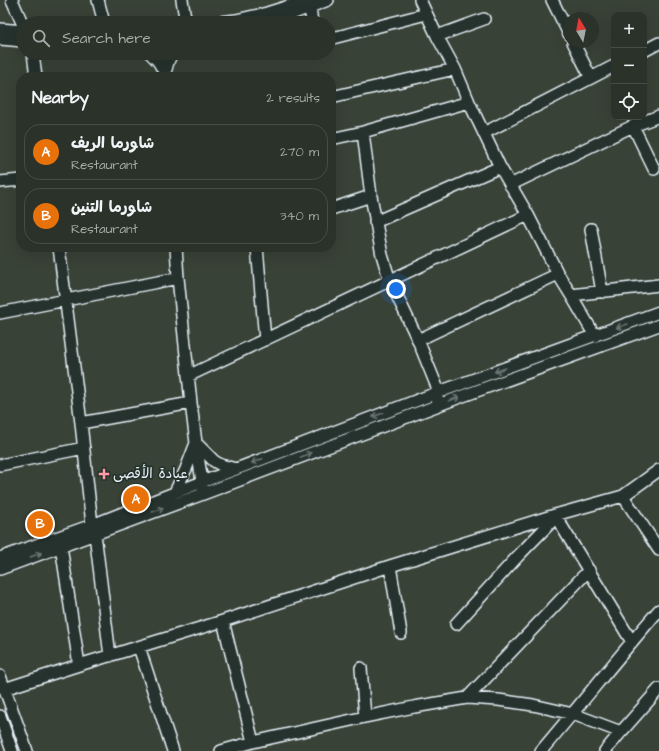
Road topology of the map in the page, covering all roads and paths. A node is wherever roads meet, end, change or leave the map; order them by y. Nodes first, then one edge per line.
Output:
1 (12, 0) edge
2 (98, 0) edge
3 (182, 0) edge
4 (328, 0) edge
5 (420, 0) edge
6 (552, 0) edge
7 (309, 3) edge
8 (426, 14) junction
9 (19, 16) edge
10 (102, 16) edge
11 (185, 16) edge
12 (253, 16) edge
13 (286, 16) edge
14 (311, 16) edge
15 (484, 19) dead end
16 (563, 22) edge
17 (0, 29) edge
18 (16, 30) edge
19 (438, 36) junction
20 (336, 37) edge
21 (0, 40) edge
22 (16, 41) edge
23 (659, 43) edge
24 (576, 48) edge
25 (647, 49) edge
26 (34, 60) edge
27 (157, 60) edge
28 (162, 60) edge
29 (169, 60) edge
30 (611, 68) edge
31 (454, 69) junction
32 (35, 72) edge
33 (164, 72) edge
34 (164, 72) edge
35 (166, 72) edge
36 (591, 78) junction
37 (336, 96) edge
38 (469, 102) junction
39 (659, 116) edge
40 (633, 126) junction
41 (363, 132) junction
42 (484, 133) junction
43 (336, 138) edge
44 (500, 167) junction
45 (654, 169) dead end
46 (16, 180) edge
47 (0, 182) edge
48 (510, 185) junction
49 (371, 196) junction
50 (336, 207) edge
51 (528, 216) junction
52 (375, 222) junction
53 (591, 229) dead end
54 (60, 252) edge
55 (176, 252) edge
56 (257, 252) edge
57 (558, 274) junction
58 (178, 278) junction
59 (390, 282) junction
60 (659, 285) edge
61 (602, 292) junction
62 (571, 295) junction
63 (66, 300) junction
64 (659, 312) edge
65 (0, 313) edge
66 (659, 325) edge
67 (595, 336) junction
68 (265, 340) junction
69 (418, 340) junction
70 (188, 376) junction
71 (439, 392) junction
72 (191, 403) junction
73 (434, 407) junction
74 (82, 423) junction
75 (196, 443) junction
76 (84, 448) junction
77 (0, 465) edge
78 (236, 469) junction
79 (659, 470) edge
80 (202, 482) junction
81 (175, 492) junction
82 (203, 494) junction
83 (623, 496) junction
84 (556, 516) junction
85 (94, 530) junction
86 (61, 546) junction
87 (659, 550) edge
88 (0, 558) edge
89 (390, 566) junction
90 (0, 569) edge
91 (588, 570) junction
92 (659, 610) edge
93 (223, 621) junction
94 (456, 624) dead end
95 (401, 633) dead end
96 (632, 642) junction
97 (140, 647) junction
98 (110, 656) junction
99 (79, 665) junction
100 (361, 668) dead end
101 (0, 676) edge
102 (4, 689) junction
103 (659, 689) edge
104 (467, 698) junction
105 (573, 714) junction
106 (0, 716) edge
107 (365, 717) junction
108 (621, 732) junction
109 (253, 742) junction
110 (7, 745) edge
111 (27, 751) edge
112 (173, 751) edge
113 (221, 751) edge
114 (541, 751) edge
115 (605, 751) edge

1 - 9 street
2 - 10 street
3 - 11 street
4 - 7 street
5 - 8 street
6 - 16 street
7 - 12 street
7 - 13 street
7 - 14 street
8 - 19 street
8 - 20 street
15 - 19 street
17 - 18 street
19 - 31 street
21 - 22 street
23 - 25 street
24 - 36 street
26 - 32 street
27 - 33 street
28 - 34 street
29 - 35 street
30 - 36 street
31 - 37 street
31 - 38 street
36 - 42 street
38 - 41 street
38 - 42 street
39 - 40 street
40 - 45 street
40 - 48 street
41 - 43 street
41 - 49 street
42 - 44 street
44 - 48 street
44 - 52 street
46 - 47 street
48 - 51 street
49 - 50 street
49 - 52 street
51 - 57 street
51 - 59 street
52 - 59 street
53 - 61 street
54 - 63 street
55 - 58 street
56 - 68 street
57 - 62 street
57 - 69 street
58 - 63 street
58 - 70 street
59 - 68 street
59 - 69 street
60 - 61 street
61 - 62 street
62 - 67 street
63 - 65 street
63 - 74 street
64 -> 67 street
73 -> 66 street
67 -> 71 street
68 - 70 street
69 - 71 street
70 - 72 street
71 - 73 street
71 -> 78 street
72 - 74 street
72 - 75 street
82 -> 73 street
74 - 76 street
75 - 78 street
75 - 80 street
75 - 81 street
76 - 77 street
76 - 85 street
78 - 80 street
79 - 83 street
80 - 81 street
80 - 82 street
81 - 85 street
85 -> 82 street
83 - 84 street
83 - 87 street
84 - 89 street
84 - 91 street
84 - 94 street
85 - 86 street
85 - 88 street
85 - 98 street
90 -> 86 street
86 - 99 street
89 - 93 street
89 - 95 street
91 - 96 street
91 - 104 street
92 - 96 street
93 - 97 street
93 - 109 street
96 - 105 street
97 - 98 street
97 - 112 street
98 - 99 street
99 - 102 street
100 - 107 street
101 - 102 street
102 - 111 street
103 - 108 street
104 - 105 street
104 - 107 street
105 - 108 street
105 - 114 street
106 - 110 street
107 - 109 street
108 - 115 street
109 - 113 street

